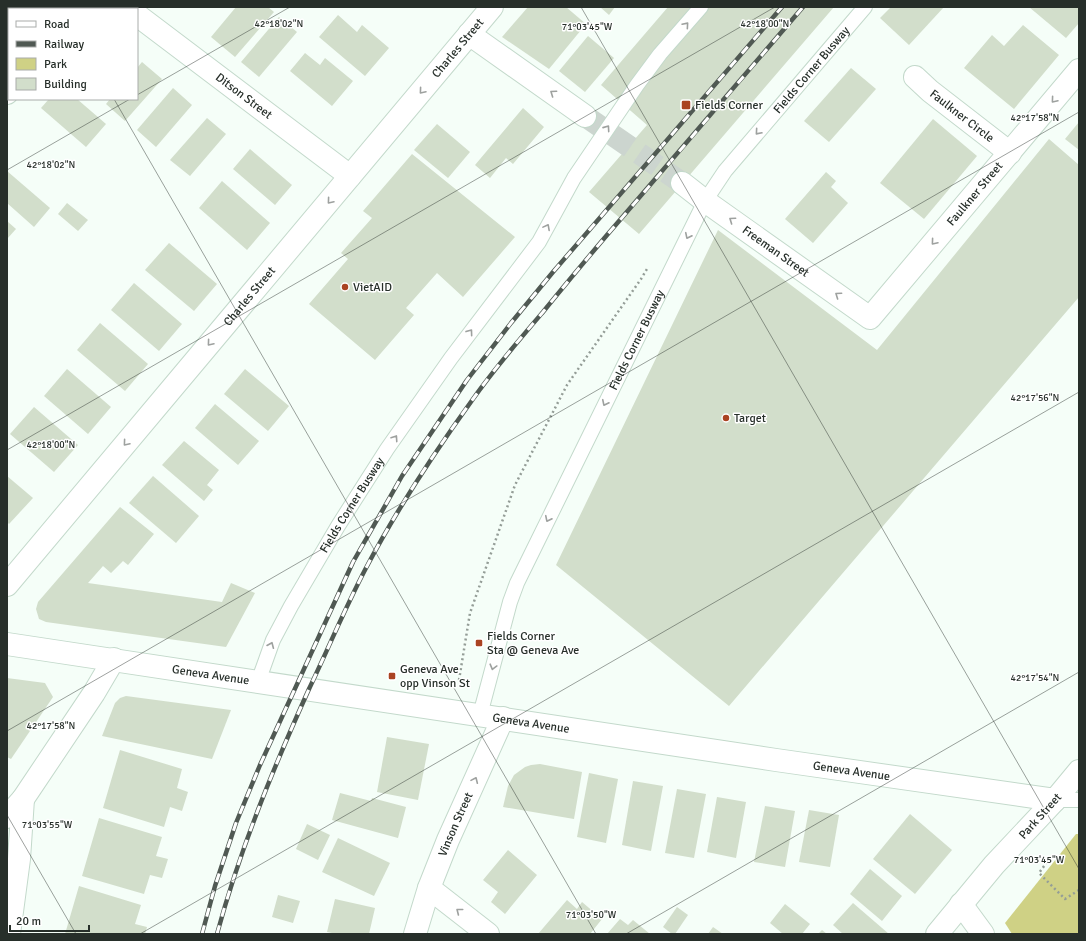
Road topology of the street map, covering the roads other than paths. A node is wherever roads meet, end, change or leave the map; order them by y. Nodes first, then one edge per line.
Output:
1 (492, 7) edge
2 (701, 7) edge
3 (865, 7) edge
4 (138, 16) edge
5 (469, 34) junction
6 (1079, 70) edge
7 (915, 77) dead end
8 (585, 116) tunnel mouth
9 (1010, 153) junction
10 (350, 176) junction
11 (682, 183) tunnel mouth
12 (705, 201) junction
13 (870, 318) joint
14 (7, 585) edge
15 (7, 644) edge
16 (114, 659) junction
17 (258, 682) junction
18 (480, 714) junction
19 (503, 718) junction
20 (1079, 771) edge
21 (23, 800) junction
22 (1055, 800) junction
23 (1079, 800) edge
24 (7, 817) edge
25 (429, 888) junction
26 (961, 904) junction
27 (9, 934) edge
28 (415, 934) edge
29 (488, 934) edge
30 (937, 934) edge
31 (983, 934) edge

1 - 5 street, Charles Street
17 -> 2 lane, Fields Corner Busway
3 -> 12 lane, Fields Corner Busway
4 - 10 street, Ditson Street
8 -> 5 street
5 -> 10 street, Charles Street
6 -> 9 street, Faulkner Street
7 - 9 street, Faulkner Circle
9 -> 13 street, Faulkner Street
10 -> 14 street, Charles Street
11 - 12 street, Freeman Street
13 -> 12 street, Freeman Street
12 -> 18 lane, Fields Corner Busway
15 - 16 street, Geneva Avenue
16 - 17 street, Geneva Avenue
16 - 21 street
17 - 18 street, Geneva Avenue
18 - 19 street, Geneva Avenue
19 - 22 street, Geneva Avenue
25 -> 19 street, Vinson Street
20 - 22 street, Park Street
21 - 24 street
21 - 27 street
22 - 23 lane
22 - 26 street, Park Street
25 - 28 street, Vinson Street
29 -> 25 street
26 - 30 street, Park Street
26 - 31 street

